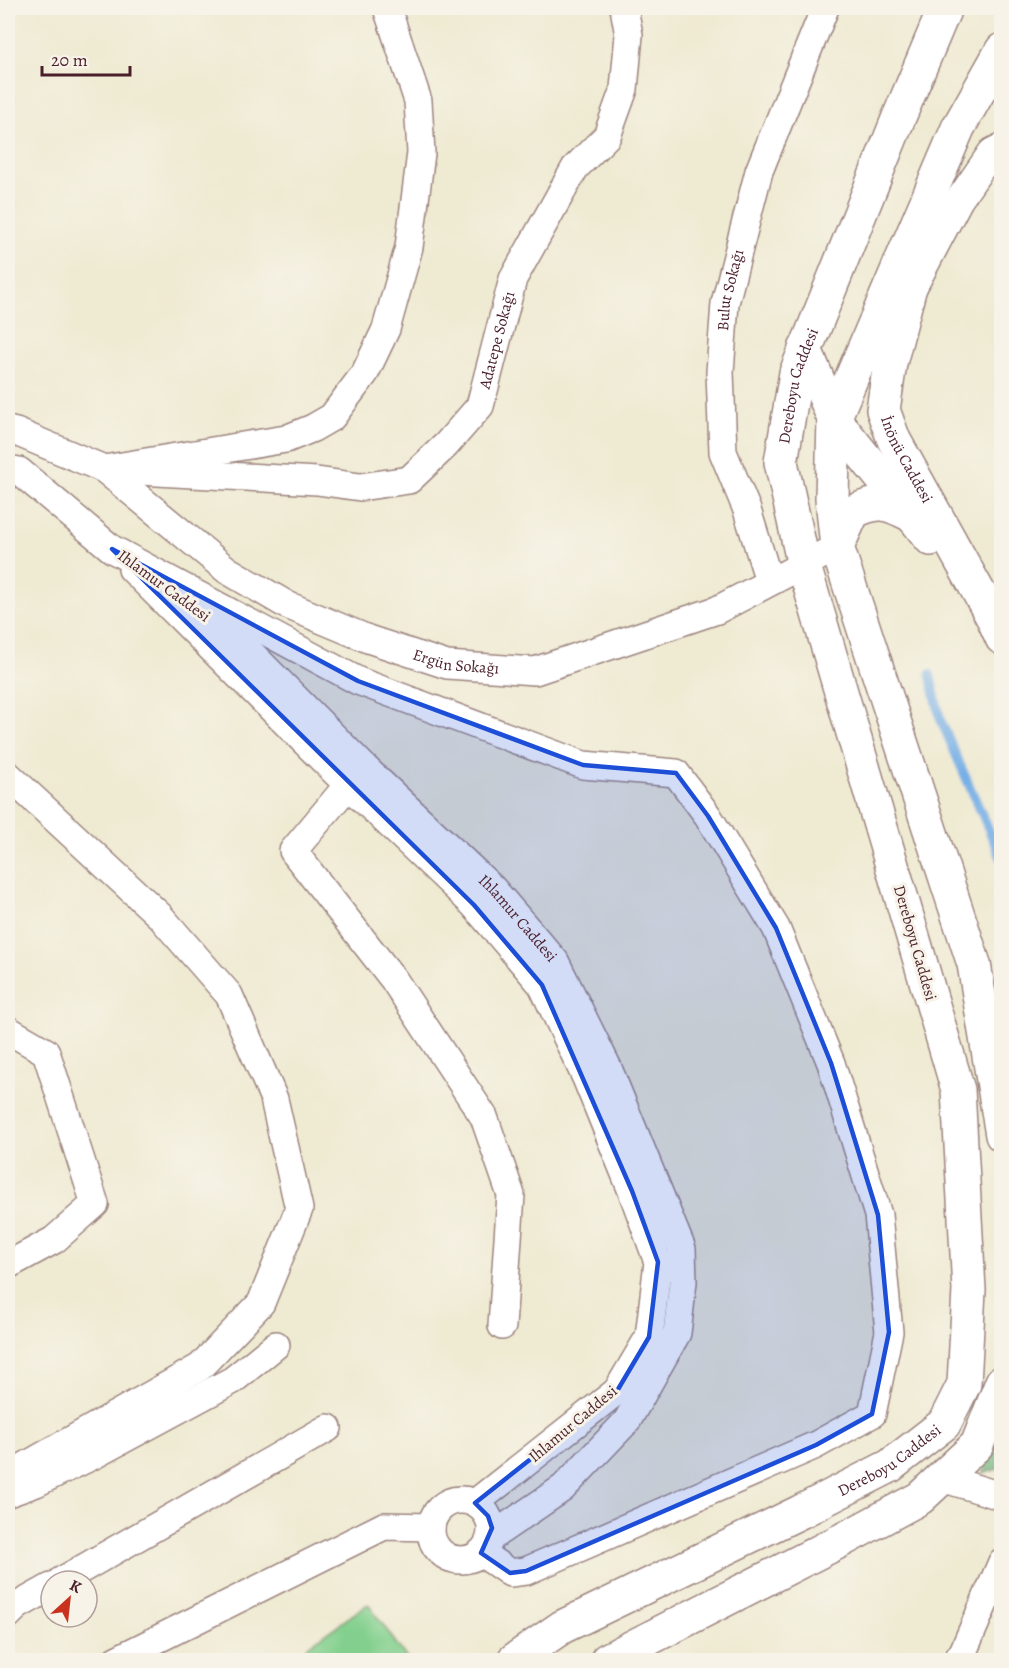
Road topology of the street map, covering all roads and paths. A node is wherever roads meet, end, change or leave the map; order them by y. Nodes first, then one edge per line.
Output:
1 (387, 8) edge
2 (624, 8) edge
3 (825, 8) edge
4 (945, 8) edge
5 (1002, 50) edge
6 (1002, 147) edge
7 (944, 161) junction
8 (907, 299) junction
9 (805, 349) junction
10 (834, 419) junction
11 (8, 430) edge
12 (104, 469) junction
13 (8, 470) edge
14 (913, 516) junction
15 (837, 547) junction
16 (112, 549) junction
17 (804, 566) junction
18 (769, 581) junction
19 (997, 628) edge
20 (8, 777) edge
21 (348, 785) junction
22 (8, 1030) edge
23 (1002, 1135) edge
24 (8, 1265) edge
25 (502, 1326) dead end
26 (276, 1344) dead end
27 (1002, 1382) edge
28 (328, 1428) dead end
29 (8, 1473) edge
30 (942, 1478) junction
31 (1002, 1491) edge
32 (8, 1493) edge
33 (475, 1503) junction
34 (431, 1527) junction
35 (486, 1545) junction
36 (1002, 1562) edge
37 (82, 1569) edge
38 (39, 1594) edge
39 (8, 1616) edge
40 (116, 1660) edge
41 (514, 1660) edge
42 (607, 1660) edge
43 (957, 1660) edge

1 - 12 street
2 - 12 street, Adatepe Sokağı
3 - 18 street, Bulut Sokağı
4 - 9 main road, Dereboyu Caddesi
5 - 7 main road
6 - 8 street
7 - 8 main road, İnönü Caddesi
7 - 10 main road
8 - 19 main road, İnönü Caddesi
9 - 10 main road
9 - 17 main road, Dereboyu Caddesi
10 - 14 main road
10 - 15 main road
11 - 12 street
12 - 18 street, Ergün Sokağı
13 - 16 street
14 - 15 main road
14 - 19 main road
15 - 17 street, Ergün Sokağı
15 - 23 main road
16 - 21 street, Ihlamur Caddesi
16 - 35 street, Ihlamur Caddesi
16 - 35 street
17 - 18 street, Ergün Sokağı
17 - 41 main road, Dereboyu Caddesi
20 - 29 street
21 - 25 street
21 - 33 street, Ihlamur Caddesi
22 - 24 street
26 - 32 street
27 - 30 main road
28 - 37 street
30 - 31 street
30 - 42 main road
33 - 34 street
33 - 35 street
34 - 35 street
34 - 40 street
36 - 43 street
38 - 39 street

